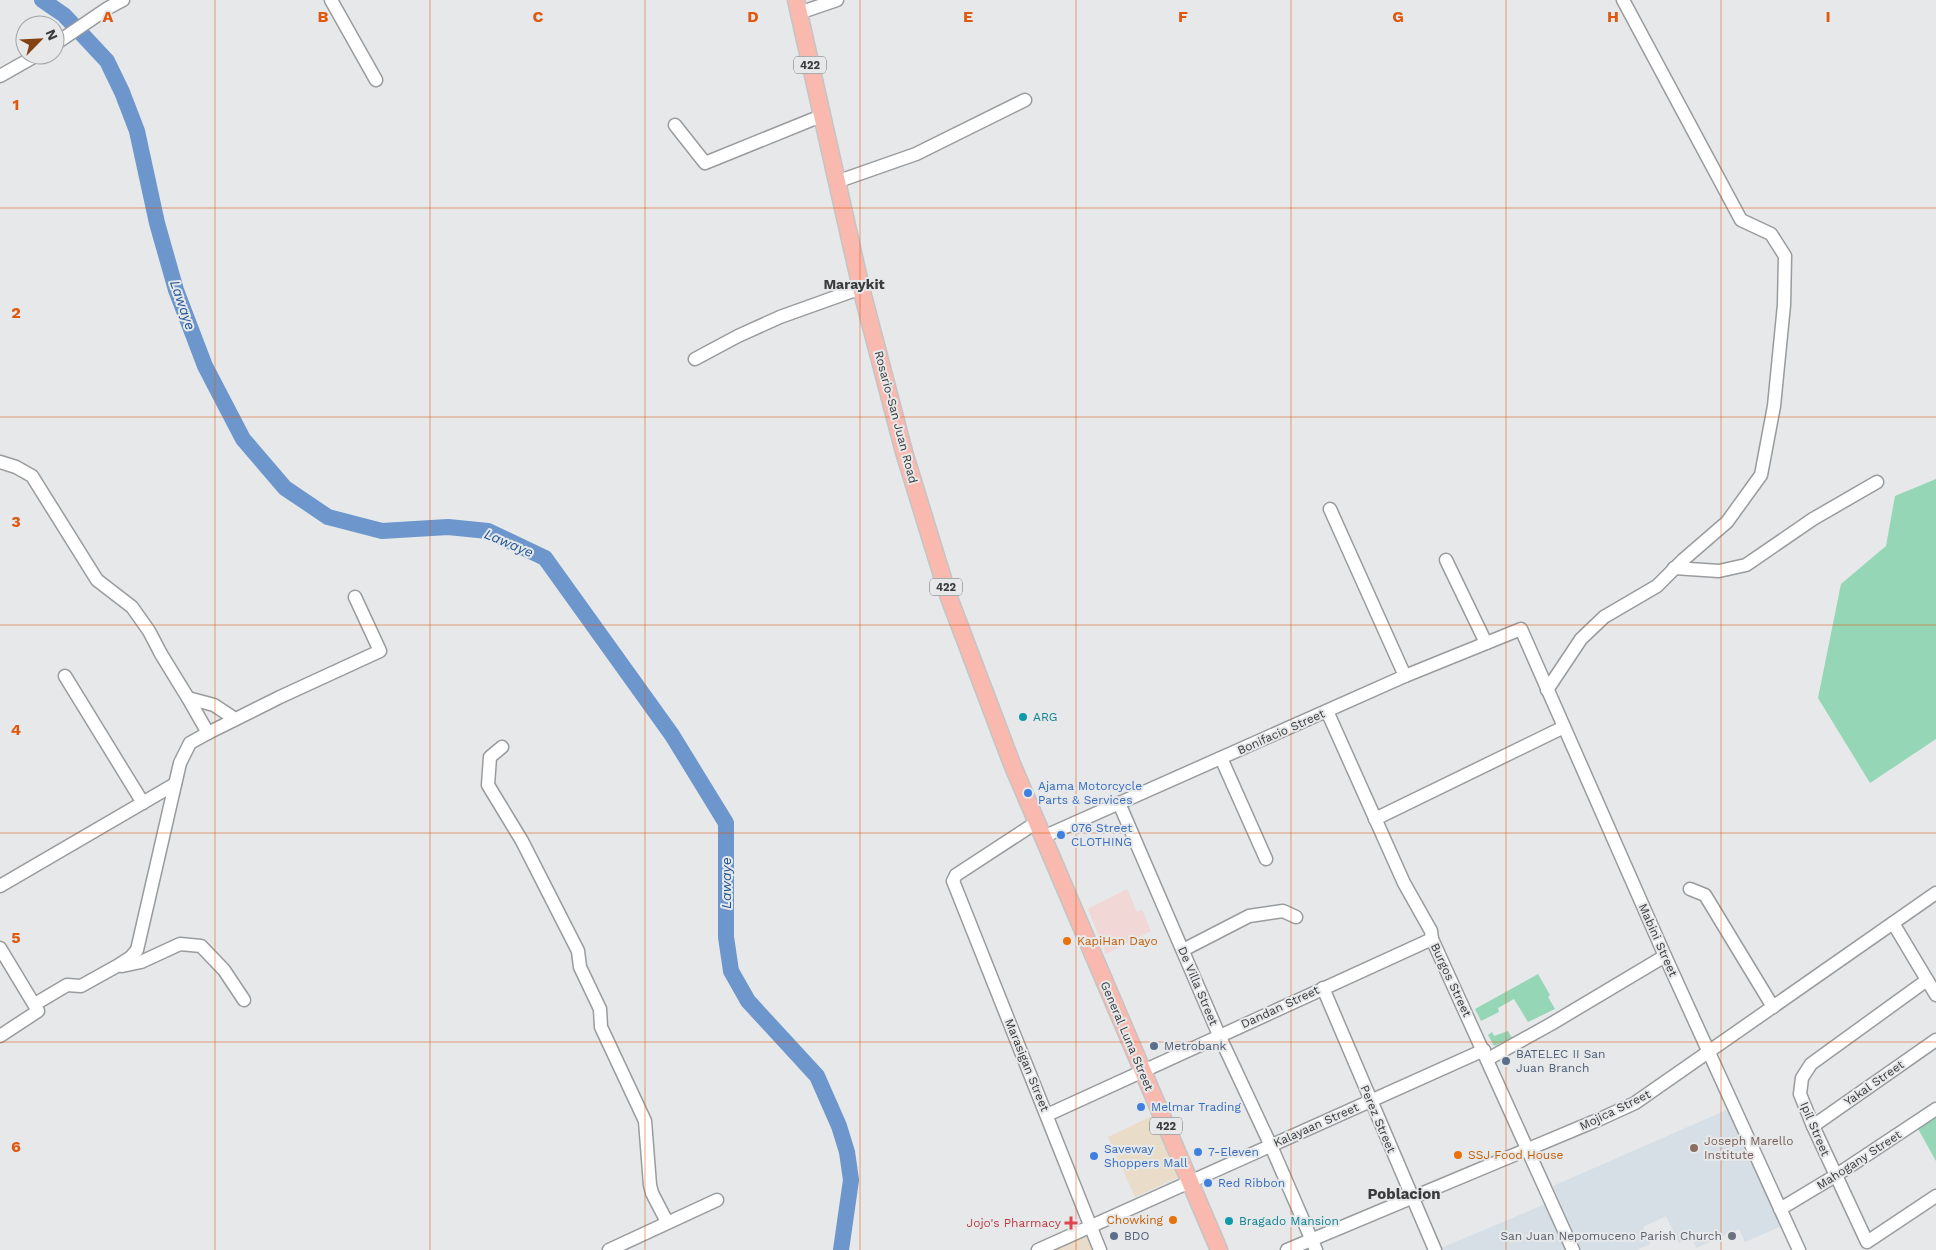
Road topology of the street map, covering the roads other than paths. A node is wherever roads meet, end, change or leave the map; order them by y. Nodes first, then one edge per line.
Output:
1 (123, 0) edge
2 (331, 0) edge
3 (837, 0) edge
4 (1622, 0) edge
5 (797, 7) edge
6 (65, 37) edge
7 (19, 65) edge
8 (0, 76) edge
9 (376, 80) dead end
10 (1025, 100) dead end
11 (821, 116) junction
12 (675, 125) dead end
13 (836, 182) junction
14 (860, 288) junction
15 (695, 359) dead end
16 (0, 462) edge
17 (1877, 482) dead end
18 (1330, 509) dead end
19 (1446, 560) dead end
20 (1674, 568) junction
21 (355, 596) dead end
22 (1521, 629) joint
23 (1486, 643) junction
24 (65, 676) dead end
25 (1405, 676) junction
26 (1547, 690) junction
27 (188, 698) junction
28 (1327, 711) junction
29 (235, 719) junction
30 (1564, 727) junction
31 (208, 733) junction
32 (502, 747) dead end
33 (1222, 758) junction
34 (176, 784) junction
35 (143, 803) junction
36 (1118, 803) junction
37 (1375, 819) junction
38 (1040, 829) junction
39 (1266, 859) dead end
40 (952, 880) joint
41 (0, 886) edge
42 (1690, 889) dead end
43 (1936, 894) edge
44 (1296, 917) dead end
45 (1893, 923) junction
46 (1432, 938) junction
47 (0, 948) edge
48 (1183, 950) junction
49 (1665, 956) junction
50 (117, 966) junction
51 (1927, 980) junction
52 (1323, 988) junction
53 (1936, 995) edge
54 (244, 1000) dead end
55 (35, 1004) junction
56 (1773, 1007) junction
57 (1220, 1035) junction
58 (0, 1036) edge
59 (1936, 1040) edge
60 (1709, 1052) junction
61 (1486, 1055) junction
62 (1142, 1072) junction
63 (1370, 1101) junction
64 (1936, 1109) edge
65 (1047, 1115) junction
66 (1813, 1126) junction
67 (1271, 1146) junction
68 (1529, 1149) junction
69 (1836, 1176) junction
70 (1190, 1181) junction
71 (1936, 1196) edge
72 (1412, 1198) junction
73 (717, 1200) dead end
74 (1780, 1209) junction
75 (667, 1222) junction
76 (1091, 1227) junction
77 (1314, 1245) edge
78 (609, 1250) edge
79 (1038, 1250) edge
80 (1100, 1250) edge
81 (1219, 1250) edge
82 (1287, 1250) edge
83 (1435, 1250) edge
84 (1573, 1250) edge
85 (1798, 1250) edge

1 - 6 street
2 - 9 street
3 - 5 street
4 - 20 street
5 - 11 main road, Rosario-San Juan Road / 422
7 - 8 street
10 - 13 street
11 - 12 street
11 - 13 main road, Rosario-San Juan Road / 422
13 - 14 main road, Rosario-San Juan Road / 422
14 - 15 street
14 - 38 main road, Rosario-San Juan Road / 422
16 - 27 street
17 - 20 street
18 - 25 street
19 - 23 street
20 - 26 street
21 - 29 street
22 - 23 street, Bonifacio Street
22 - 26 street, Mabini Street
23 - 25 street, Bonifacio Street
24 - 35 street
25 - 28 street, Bonifacio Street
26 - 30 street, Mabini Street
27 - 29 street
27 - 31 street
28 - 33 street, Bonifacio Street
28 - 37 street, Burgos Street
29 - 31 street
30 - 37 street
30 - 49 street, Mabini Street
31 - 34 street
32 - 75 street
33 - 36 street, Bonifacio Street
33 - 39 street
34 - 35 street
34 - 50 street
35 - 41 street
36 - 38 street, Bonifacio Street
36 - 48 street, De Villa Street
37 - 46 street, Burgos Street
38 - 40 street, Bonifacio Street
38 - 62 main road, General Luna Street / 422
40 - 65 street, Marasigan Street
42 - 56 street
43 - 45 street, Mojica Street
44 - 48 street
45 - 51 street
45 - 56 street, Mojica Street
46 - 52 street, Dandan Street
46 - 61 street, Burgos Street
47 - 55 street
48 - 57 street, De Villa Street
49 - 60 street, Mabini Street
49 - 61 street, Kalayaan Street
50 - 54 street
50 - 55 street
51 - 53 street
51 - 66 street, Ipil Street
52 - 57 street, Dandan Street
52 - 63 street, Perez Street
55 - 58 street
56 - 60 street, Mojica Street
57 - 62 street, Dandan Street
57 - 67 street, De Villa Street
59 - 66 street, Yakal Street
60 - 68 street, Mojica Street
60 - 74 street, Mabini Street
61 - 63 street, Kalayaan Street
61 - 68 street, Burgos Street
62 - 65 street, Dandan Street
62 - 70 main road, General Luna Street / 422
63 - 67 street, Kalayaan Street
63 - 72 street, Perez Street
64 - 69 street, Mahogany Street
65 - 76 street, Marasigan Street
66 - 69 street, Ipil Street
67 - 70 street, Kalayaan Street
67 - 77 street, De Villa Street
68 - 72 street, Mojica Street
68 - 84 street, Burgos Street
69 - 71 street, Ipil Street
69 - 74 street, Mahogany Street
70 - 76 street, Kalayaan Street
70 - 81 main road, General Luna Street / 422
72 - 77 street, Mojica Street
72 - 83 street, Perez Street
73 - 75 street
74 - 85 street, Mabini Street
75 - 78 street
76 - 79 street, Kalayaan Street
76 - 80 street, Marasigan Street
77 - 82 street, Mojica Street

